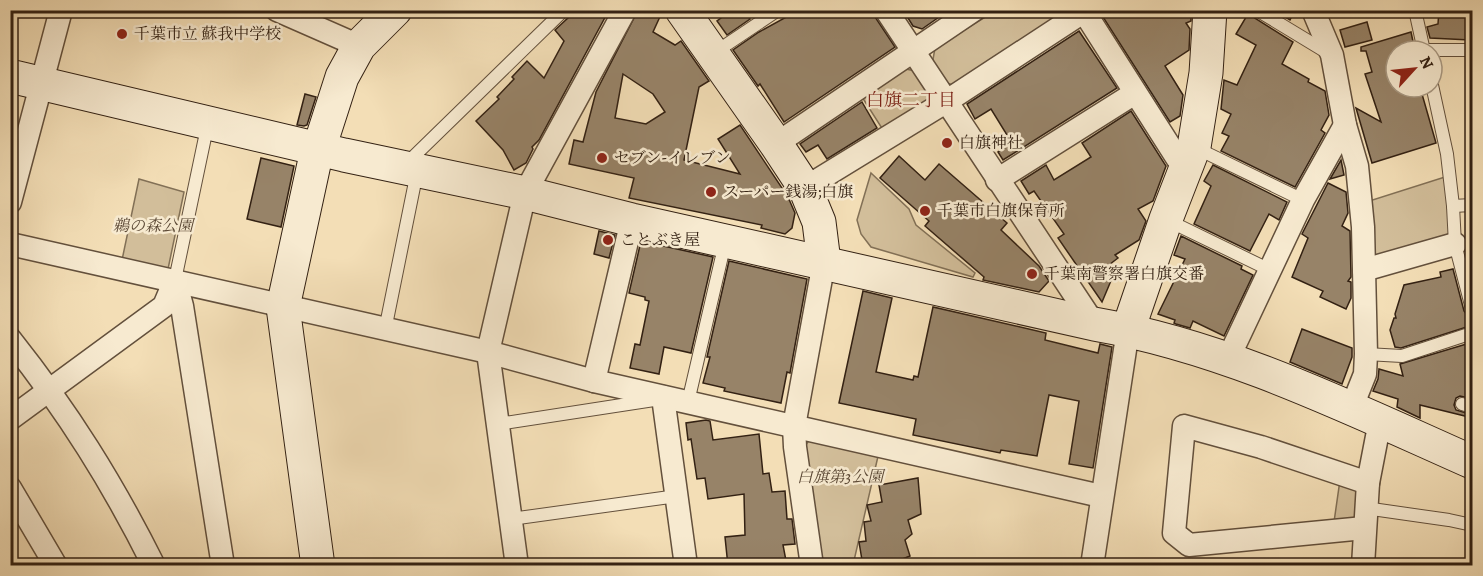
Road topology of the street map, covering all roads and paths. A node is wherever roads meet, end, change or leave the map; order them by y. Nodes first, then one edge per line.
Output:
1 (61, 10) edge
2 (277, 10) edge
3 (395, 10) edge
4 (564, 10) edge
5 (625, 10) edge
6 (682, 10) edge
7 (778, 10) edge
8 (886, 10) edge
9 (974, 10) edge
10 (1210, 10) edge
11 (1257, 10) edge
12 (1313, 10) edge
13 (1415, 10) edge
14 (1084, 11) edge
15 (1422, 39) edge
16 (359, 46) junction
17 (914, 50) junction
18 (1444, 50) edge
19 (1473, 50) edge
20 (713, 53) junction
21 (1332, 55) junction
22 (10, 76) edge
23 (42, 82) junction
24 (1135, 93) junction
25 (1435, 99) edge
26 (947, 101) junction
27 (208, 122) junction
28 (1345, 125) junction
29 (776, 144) junction
30 (319, 149) junction
31 (1190, 160) junction
32 (410, 169) junction
33 (997, 180) junction
34 (805, 188) junction
35 (525, 193) junction
36 (1304, 200) junction
37 (10, 202) edge
38 (1473, 205) edge
39 (1454, 206) junction
40 (1166, 219) junction
41 (632, 220) junction
42 (725, 241) junction
43 (10, 244) edge
44 (1455, 244) junction
45 (824, 262) junction
46 (1270, 270) junction
47 (1364, 270) junction
48 (175, 280) junction
49 (283, 307) junction
50 (1473, 309) edge
51 (1094, 324) junction
52 (385, 330) junction
53 (1128, 330) junction
54 (1473, 333) edge
55 (10, 339) edge
56 (488, 352) junction
57 (1366, 354) junction
58 (1228, 359) junction
59 (594, 381) junction
60 (50, 389) junction
61 (663, 397) junction
62 (688, 402) junction
63 (1366, 415) junction
64 (10, 419) edge
65 (498, 424) junction
66 (794, 426) junction
67 (1473, 462) edge
68 (1368, 483) junction
69 (10, 488) edge
70 (677, 496) junction
71 (1101, 496) junction
72 (1364, 518) junction
73 (511, 519) junction
74 (1473, 525) edge
75 (56, 566) edge
76 (154, 566) edge
77 (223, 566) edge
78 (318, 566) edge
79 (517, 566) edge
80 (686, 566) edge
81 (812, 566) edge
82 (1092, 566) edge
83 (1363, 566) edge

1 - 23 street
2 - 16 street
3 - 16 street
4 - 32 lane
5 - 35 street
6 - 20 street
7 - 20 lane
8 - 17 street
9 - 17 street
10 - 31 street
11 - 21 lane
12 - 21 street
13 - 15 lane
14 - 24 street
14 - 26 street
16 - 30 street
17 - 26 street
17 - 29 street
18 - 19 lane
20 - 29 street
21 - 28 street
22 - 23 street
23 - 27 street
23 - 37 street
24 - 31 street
24 - 33 street
25 - 39 lane
26 - 33 street
26 - 34 street
27 - 30 street
27 - 48 lane
28 - 36 street
28 - 47 street
29 - 34 street
30 - 32 street
30 - 49 street
31 - 36 lane
31 - 40 street
32 - 35 street
32 - 52 lane
33 - 51 street
34 - 45 street
35 - 41 street
35 - 56 street
36 - 46 street
38 - 39 lane
39 - 44 lane
40 - 46 lane
40 - 53 street
41 - 42 street
41 - 59 street
42 - 45 street
42 - 62 lane
43 - 48 street
44 - 47 street
44 - 50 lane
45 - 51 street
45 - 66 street
46 - 58 street
47 - 57 street
48 - 49 street
48 - 60 street
48 - 77 street
49 - 52 street
49 - 78 street
51 - 53 street
52 - 56 street
53 - 58 street
53 - 71 street
54 - 57 lane
55 - 60 street
56 - 59 street
56 - 65 street
57 - 63 street
58 - 63 street
59 - 61 street
60 - 64 street
60 - 76 street
61 - 62 street
61 - 65 lane
61 - 70 street
62 - 66 street
63 - 67 street
63 - 68 street
65 - 73 street
66 - 71 street
66 - 81 street
68 - 72 street
68 - 72 street
69 - 75 street
70 - 73 lane
70 - 80 street
71 - 82 street
72 - 74 lane
72 - 83 street
73 - 79 street

